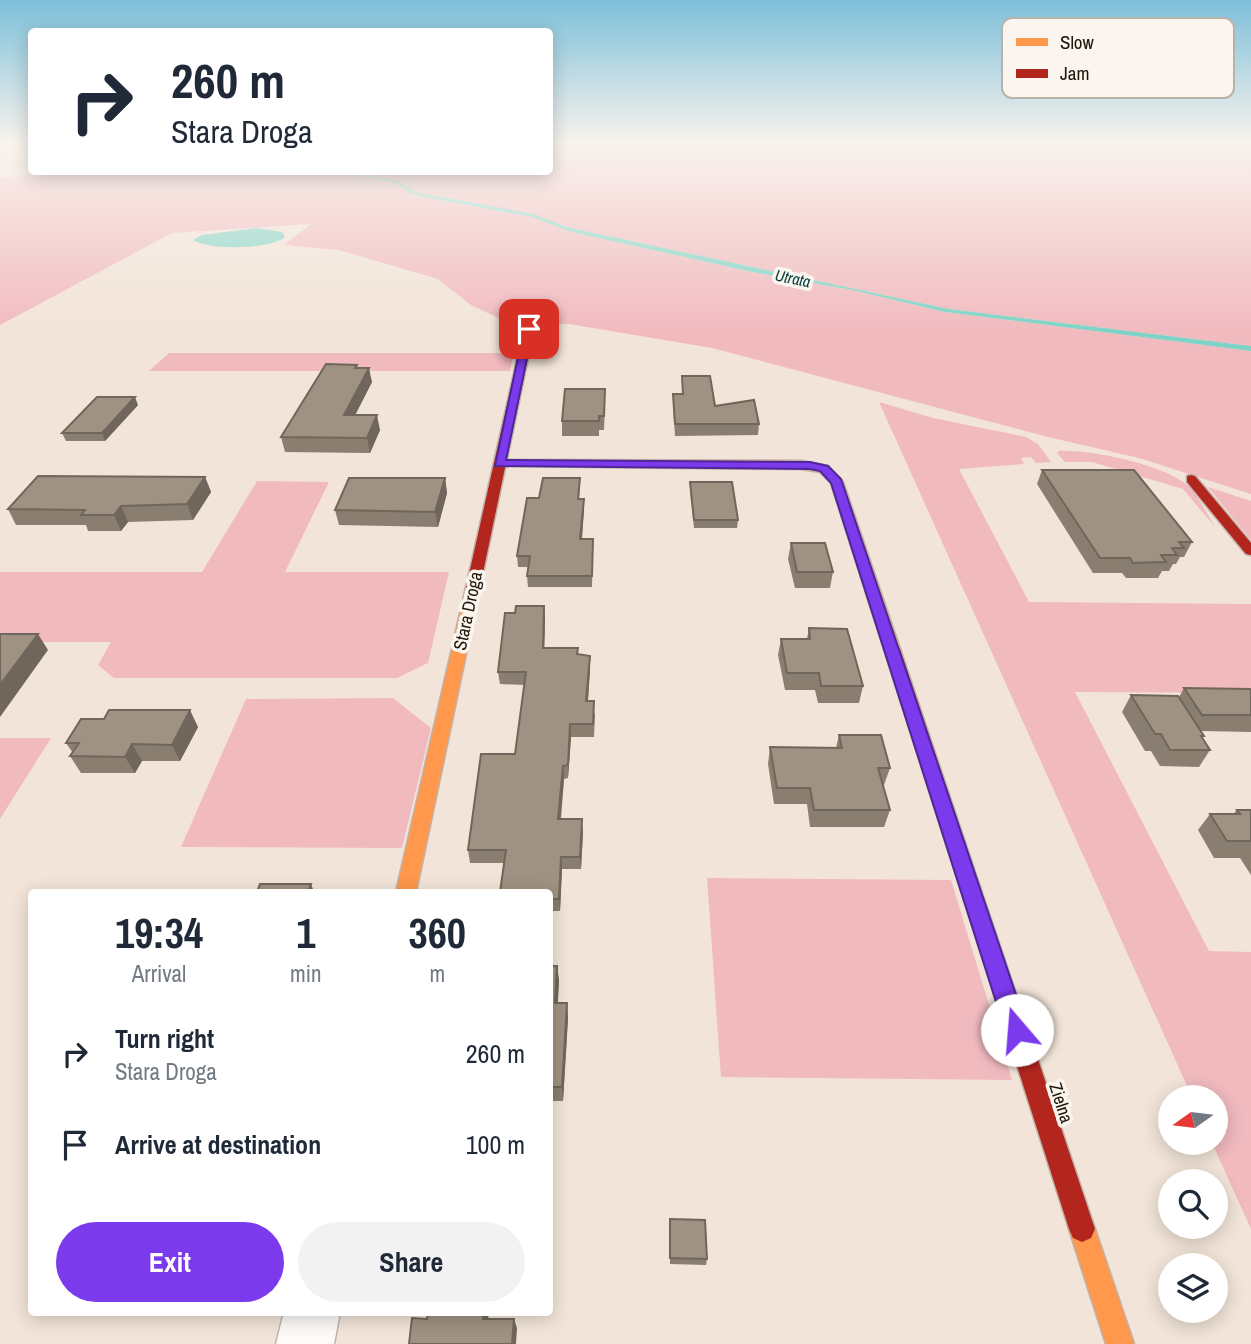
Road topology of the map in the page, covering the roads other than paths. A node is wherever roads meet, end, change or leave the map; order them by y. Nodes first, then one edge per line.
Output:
1 (529, 329) dead end
2 (499, 464) junction
3 (1191, 479) dead end
4 (1251, 551) edge
5 (407, 889) edge
6 (311, 1316) edge
7 (305, 1344) edge
8 (1120, 1344) edge

1 - 2 street, Stara Droga
2 - 5 street, Stara Droga
2 - 8 street, Zielna
3 - 4 street
6 - 7 street

